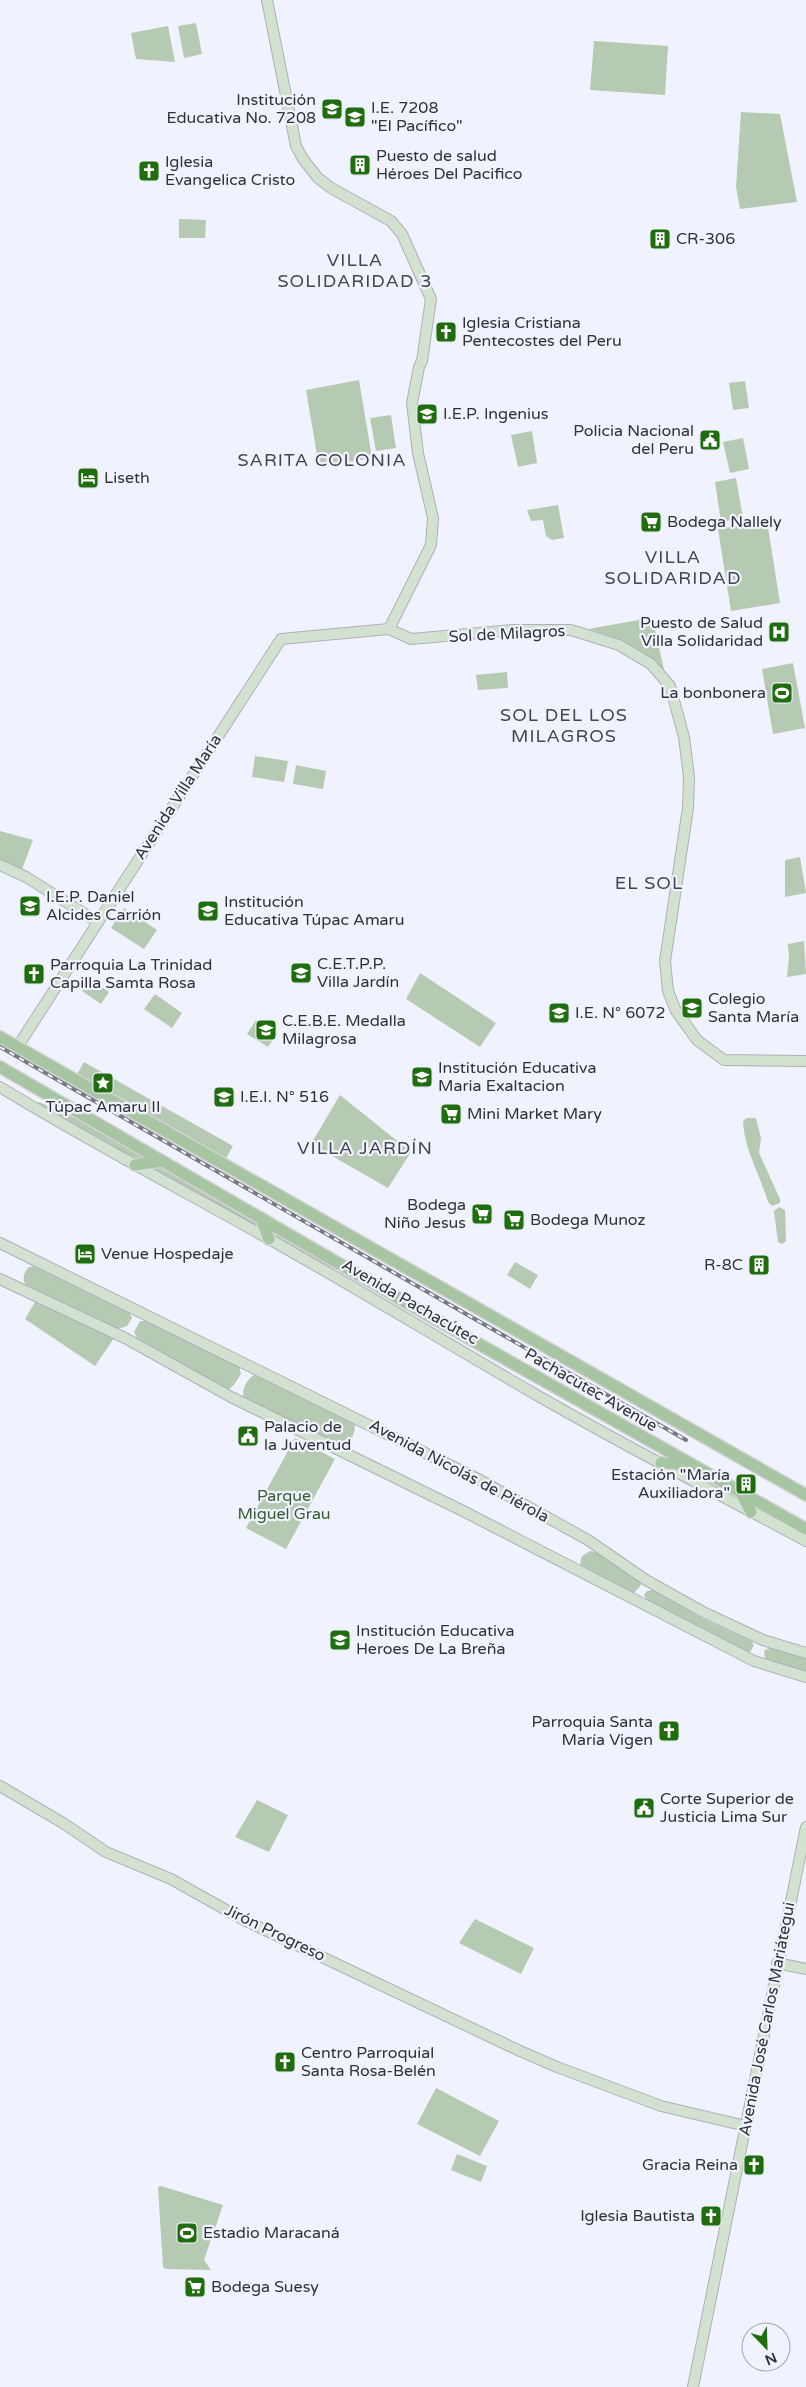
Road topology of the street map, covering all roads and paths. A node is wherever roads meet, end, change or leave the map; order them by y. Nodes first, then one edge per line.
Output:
1 (267, 0) edge
2 (389, 629) junction
3 (0, 865) edge
4 (98, 922) junction
5 (0, 1036) edge
6 (18, 1046) junction
7 (806, 1060) edge
8 (0, 1067) edge
9 (0, 1087) edge
10 (162, 1161) junction
11 (135, 1165) junction
12 (261, 1218) junction
13 (269, 1239) junction
14 (0, 1242) edge
15 (0, 1279) edge
16 (661, 1464) junction
17 (692, 1465) junction
18 (741, 1493) junction
19 (806, 1494) edge
20 (751, 1512) junction
21 (806, 1529) edge
22 (806, 1541) edge
23 (806, 1654) edge
24 (806, 1677) edge
25 (0, 1786) edge
26 (806, 1828) edge
27 (778, 1963) junction
28 (806, 1969) edge
29 (746, 2126) junction
30 (693, 2387) edge

1 - 2 street
2 - 4 street, Avenida Villa María
2 - 7 street, Sol de Milagros
3 - 4 street
4 - 6 street, Avenida Villa María
5 - 6 main road, Pachacutec Avenue
6 - 19 main road, Pachacutec Avenue
8 - 10 main road, Avenida Pachacútec
9 - 11 street, Avenida Pachacútec
10 - 11 main road
10 - 12 main road, Avenida Pachacútec
11 - 13 street, Avenida Pachacútec
12 - 13 main road
12 - 17 main road, Avenida Pachacútec
13 - 16 street, Avenida Pachacútec
14 - 23 street, Avenida Nicolás de Piérola
15 - 24 street, Avenida Nicolás de Piérola
16 - 17 main road
16 - 20 street, Avenida Pachacútec
17 - 18 main road
18 - 20 main road
18 - 21 main road
20 - 22 street, Avenida Pachacútec
25 - 29 street, Jirón Progreso
26 - 27 street, Avenida José Carlos Mariátegui
27 - 28 street
27 - 29 street, Avenida José Carlos Mariátegui
29 - 30 street, Avenida José Carlos Mariátegui

